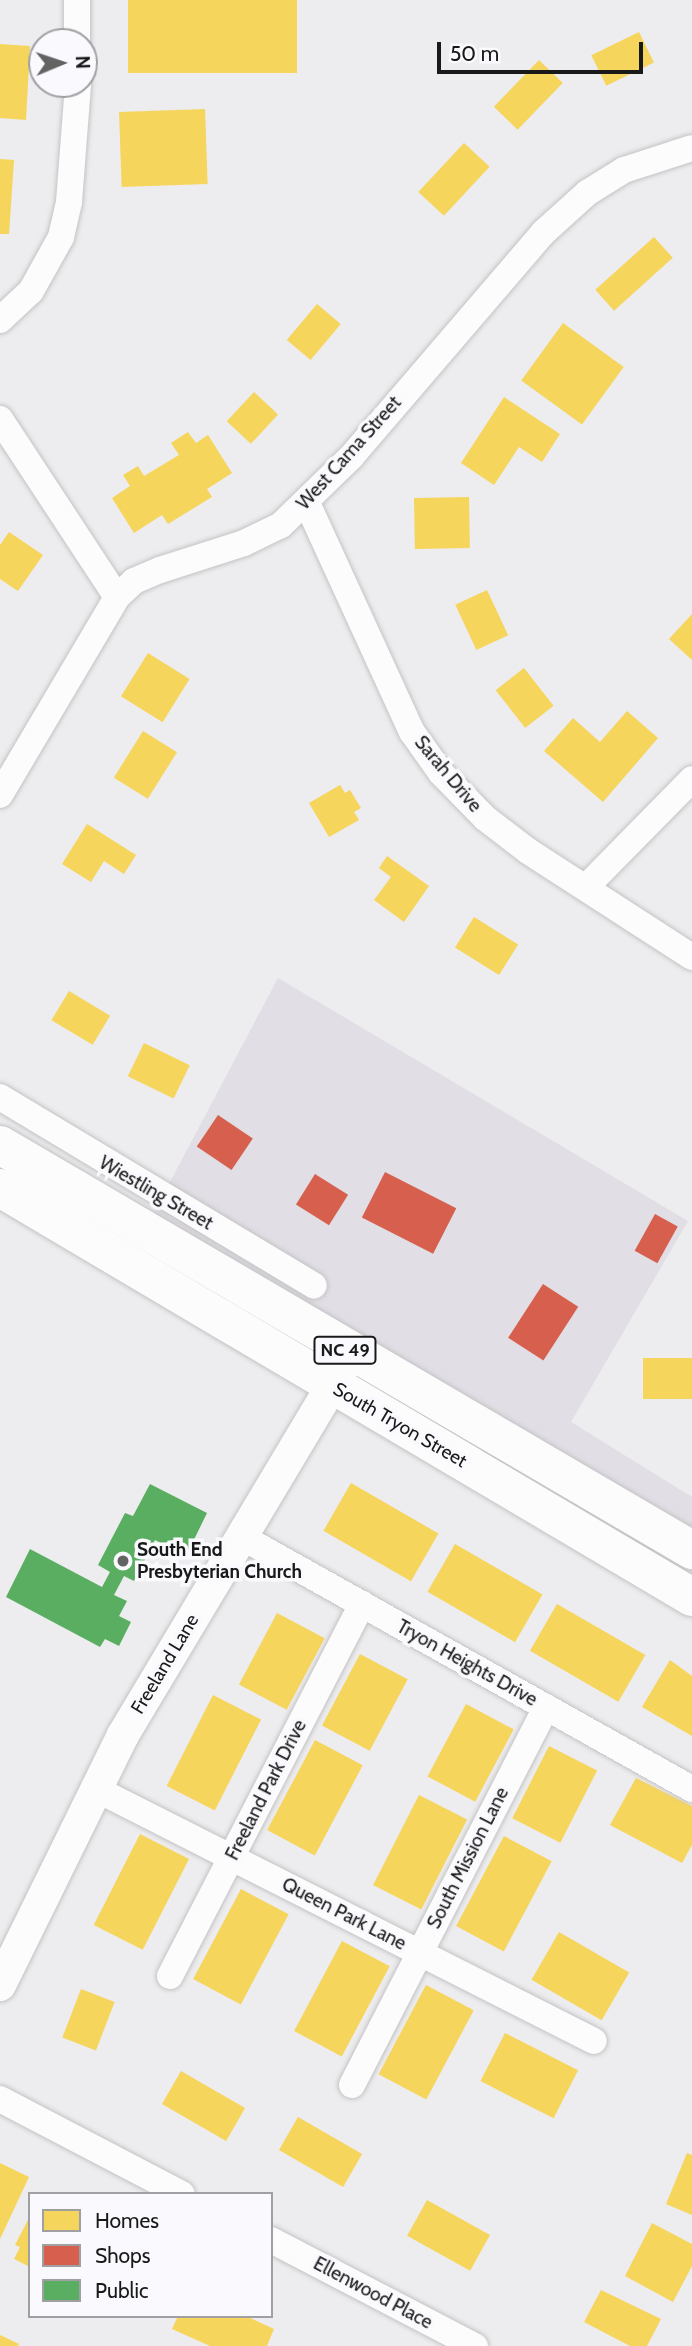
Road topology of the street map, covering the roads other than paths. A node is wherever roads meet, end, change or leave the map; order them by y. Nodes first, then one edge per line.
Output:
1 (77, 0) edge
2 (77, 28) edge
3 (77, 98) edge
4 (692, 148) edge
5 (0, 320) edge
6 (0, 419) edge
7 (307, 503) junction
8 (117, 597) junction
9 (692, 779) edge
10 (0, 795) edge
11 (586, 887) junction
12 (692, 957) edge
13 (0, 1097) edge
14 (0, 1144) edge
15 (0, 1188) edge
16 (313, 1286) dead end
17 (342, 1370) junction
18 (242, 1537) junction
19 (691, 1547) edge
20 (679, 1589) edge
21 (362, 1604) junction
22 (546, 1707) junction
23 (94, 1788) junction
24 (692, 1788) edge
25 (231, 1857) junction
26 (420, 1953) junction
27 (170, 1976) dead end
28 (0, 1985) edge
29 (594, 2041) dead end
30 (352, 2085) dead end
31 (0, 2099) edge
32 (179, 2192) edge
33 (273, 2241) edge
34 (475, 2346) edge

1 - 2 street
3 - 5 street
4 - 7 street, West Cama Street
6 - 8 street
7 - 8 street, West Cama Street
7 - 11 street, Sarah Drive
8 - 10 street, West Cama Street
9 - 11 street
11 - 12 street, Sarah Drive
13 - 16 street, Wiestling Street
14 - 17 main road, South Tryon Street / NC 49
15 - 17 main road, South Tryon Street / NC 49
17 - 18 street, Freeland Lane
17 - 19 main road, South Tryon Street / NC 49
17 - 20 main road, South Tryon Street / NC 49
18 - 21 street, Tryon Heights Drive
18 - 23 street, Freeland Lane
19 - 20 street
21 - 22 street, Tryon Heights Drive
21 - 25 street, Freeland Park Drive
22 - 24 street, Tryon Heights Drive
22 - 26 street, South Mission Lane
23 - 25 street, Queen Park Lane
23 - 28 street, Freeland Lane
25 - 26 street, Queen Park Lane
25 - 27 street, Freeland Park Drive
26 - 29 street, Queen Park Lane
26 - 30 street, South Mission Lane
31 - 32 street
33 - 34 street, Ellenwood Place

